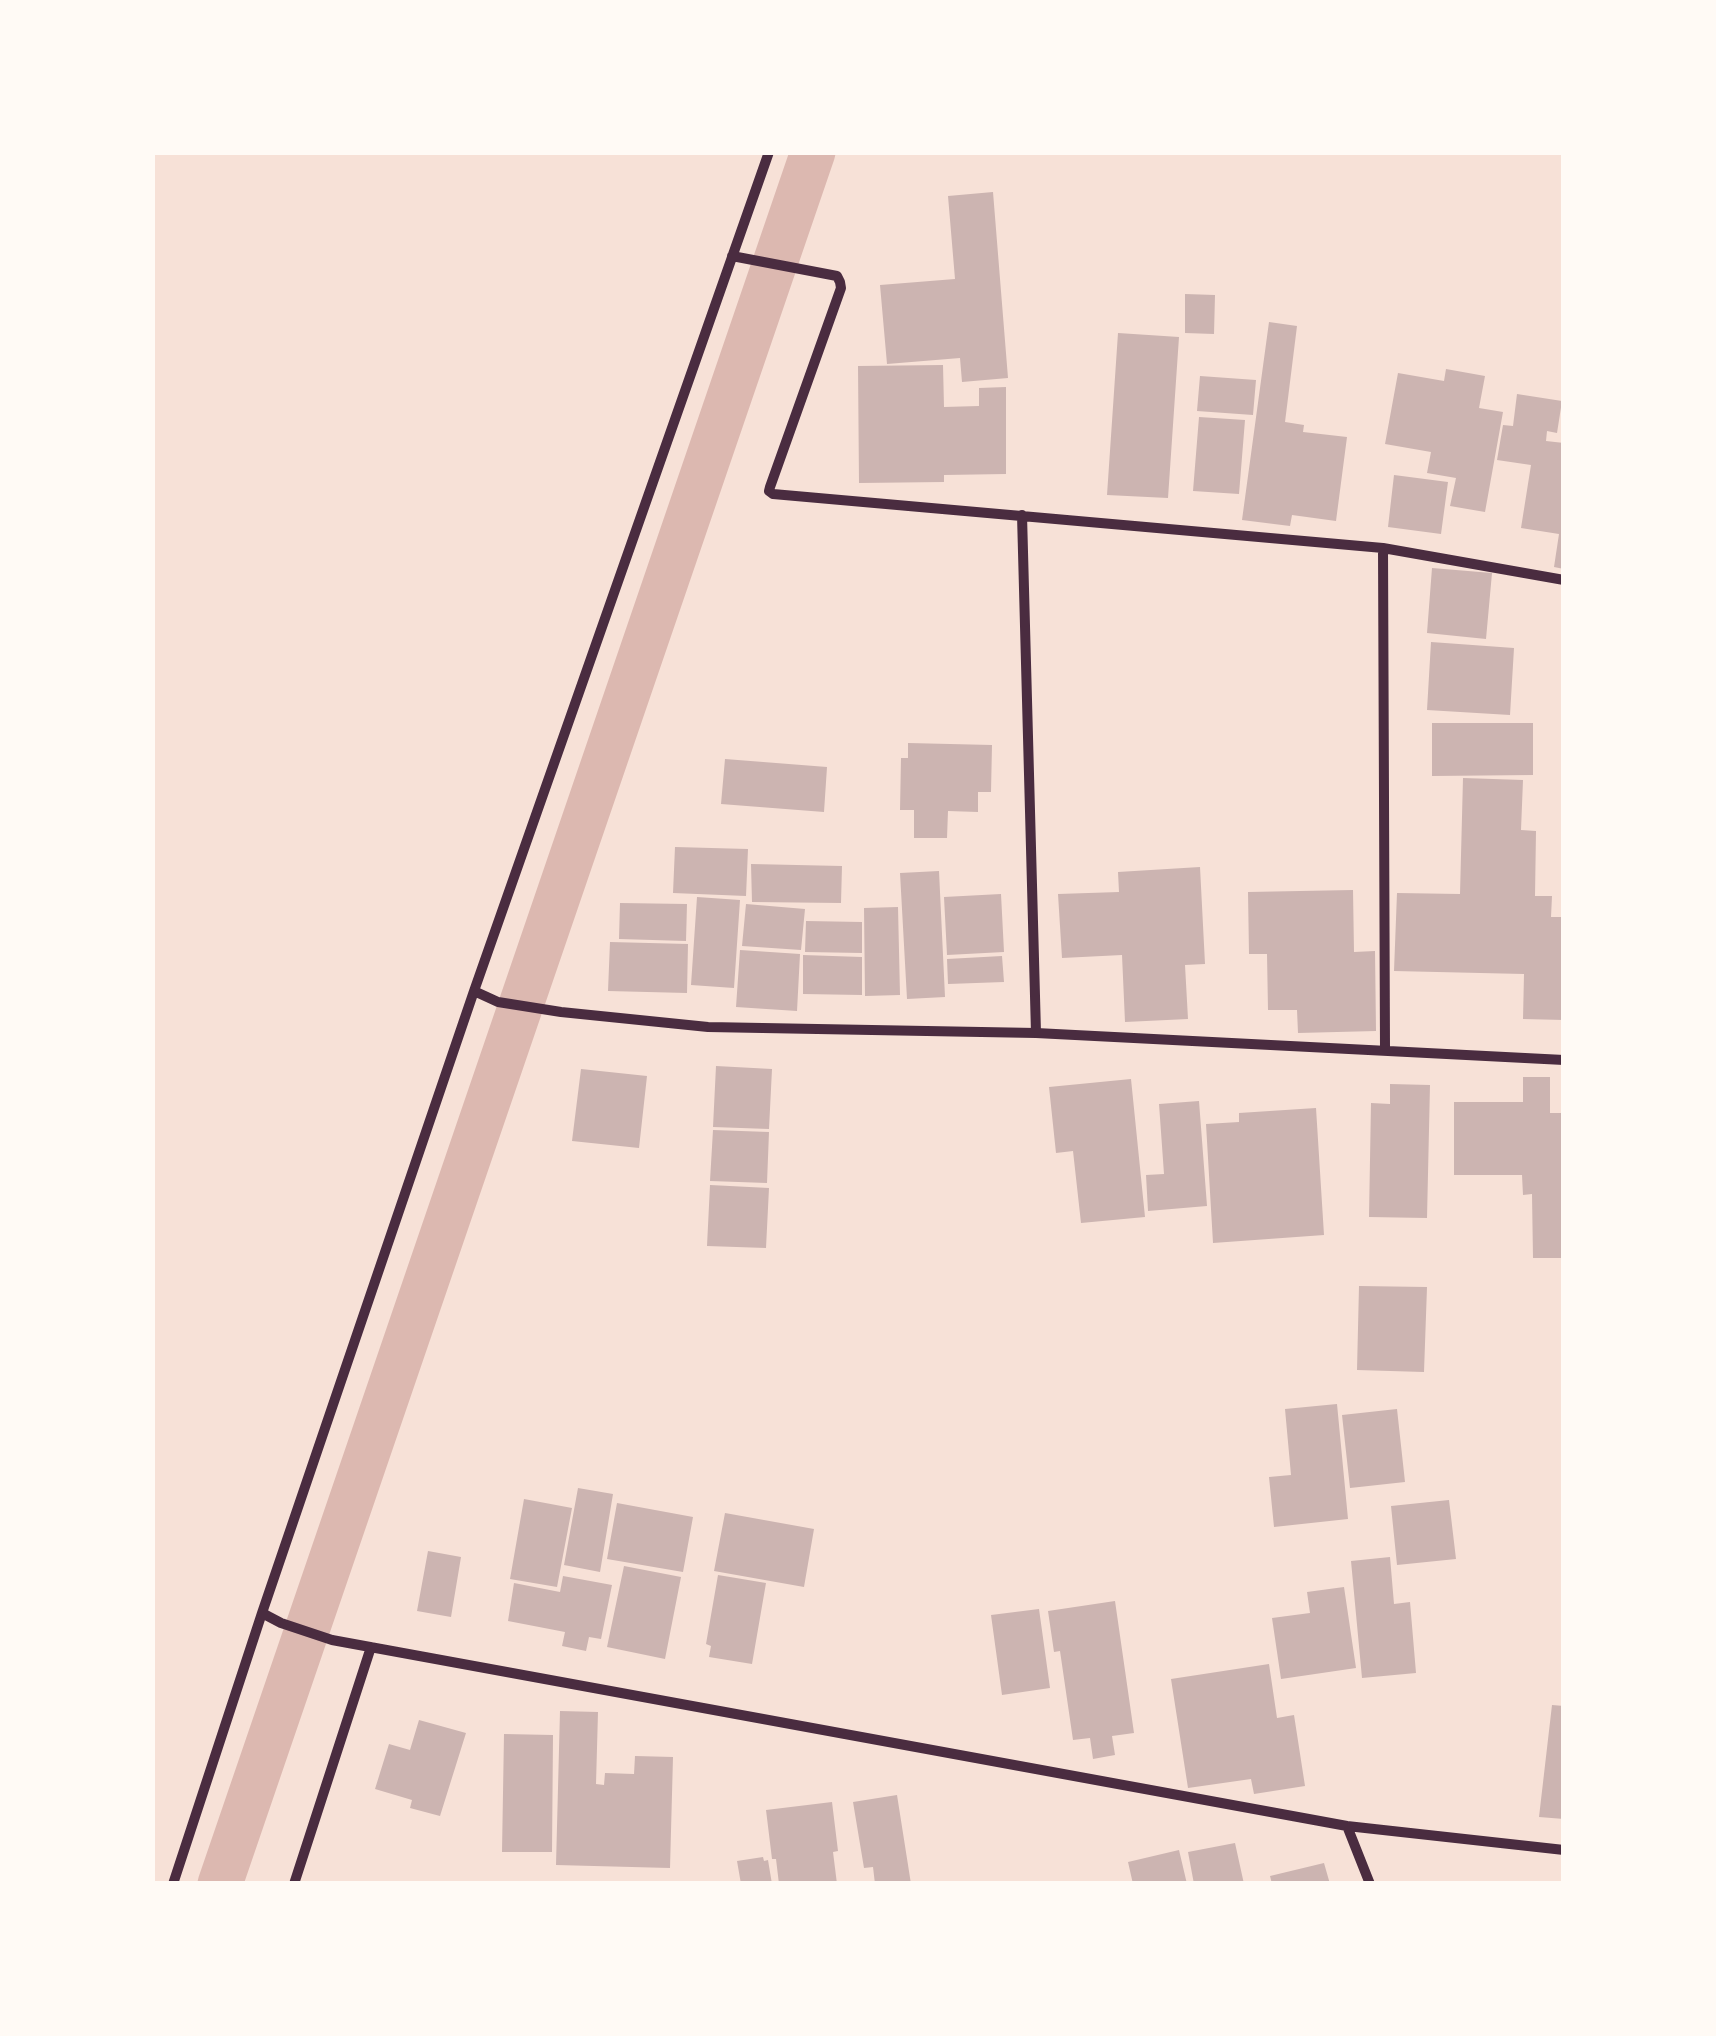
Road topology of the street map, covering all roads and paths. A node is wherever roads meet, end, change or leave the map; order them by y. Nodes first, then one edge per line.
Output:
1 (769, 152) edge
2 (732, 256) junction
3 (1022, 515) junction
4 (1383, 548) junction
5 (1564, 580) edge
6 (474, 991) junction
7 (1036, 1033) junction
8 (1385, 1050) junction
9 (1564, 1060) edge
10 (262, 1613) junction
11 (371, 1647) junction
12 (1346, 1826) junction
13 (1564, 1850) edge
14 (173, 1884) edge
15 (294, 1884) edge
16 (1370, 1884) edge

1 - 2 street
2 - 3 street
2 - 6 street
3 - 4 street
3 - 7 street
4 - 5 street
4 - 8 street
6 - 7 street
6 - 10 street
7 - 8 street
8 - 9 street
10 - 11 street
10 - 14 street
11 - 12 street
11 - 15 street
12 - 13 street
12 - 16 street

